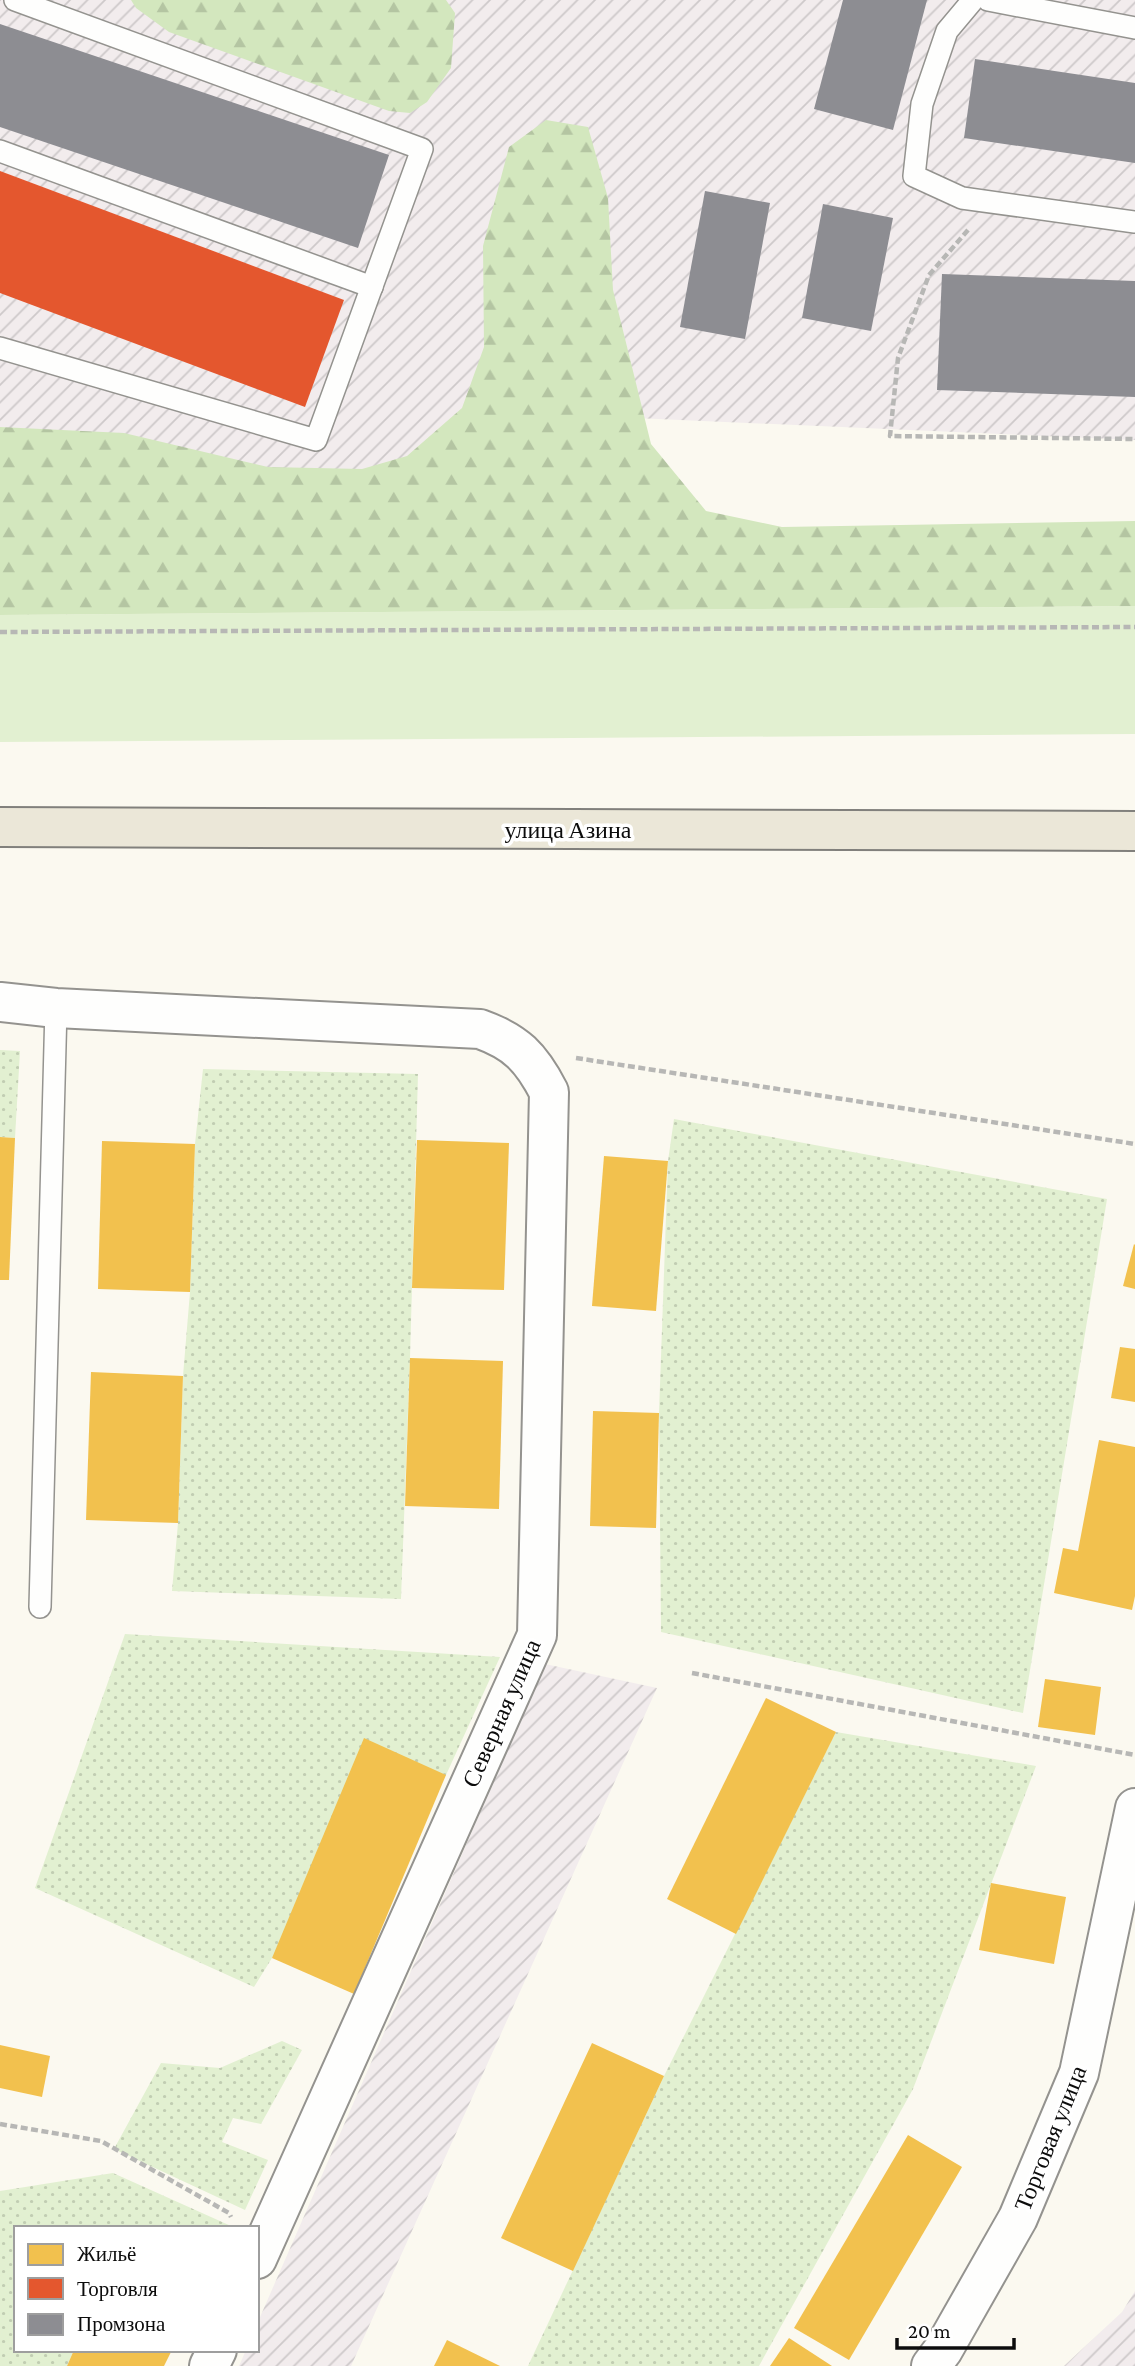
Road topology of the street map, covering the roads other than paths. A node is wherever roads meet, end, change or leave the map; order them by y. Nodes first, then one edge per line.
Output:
1 (15, 0) edge
2 (973, 0) edge
3 (988, 0) edge
4 (1135, 27) edge
5 (0, 151) edge
6 (1135, 222) edge
7 (372, 287) junction
8 (0, 348) edge
9 (0, 827) edge
10 (1135, 831) edge
11 (0, 1002) edge
12 (56, 1008) junction
13 (40, 1607) dead end
14 (1135, 1808) edge
15 (259, 2255) edge
16 (944, 2361) edge

1 - 7 lane
2 - 6 lane
3 - 4 lane
5 - 7 lane
7 - 8 lane
9 - 10 main road, улица Азина
11 - 12 street
12 - 13 lane
12 - 15 street, Северная улица
14 - 16 street, Торговая улица

